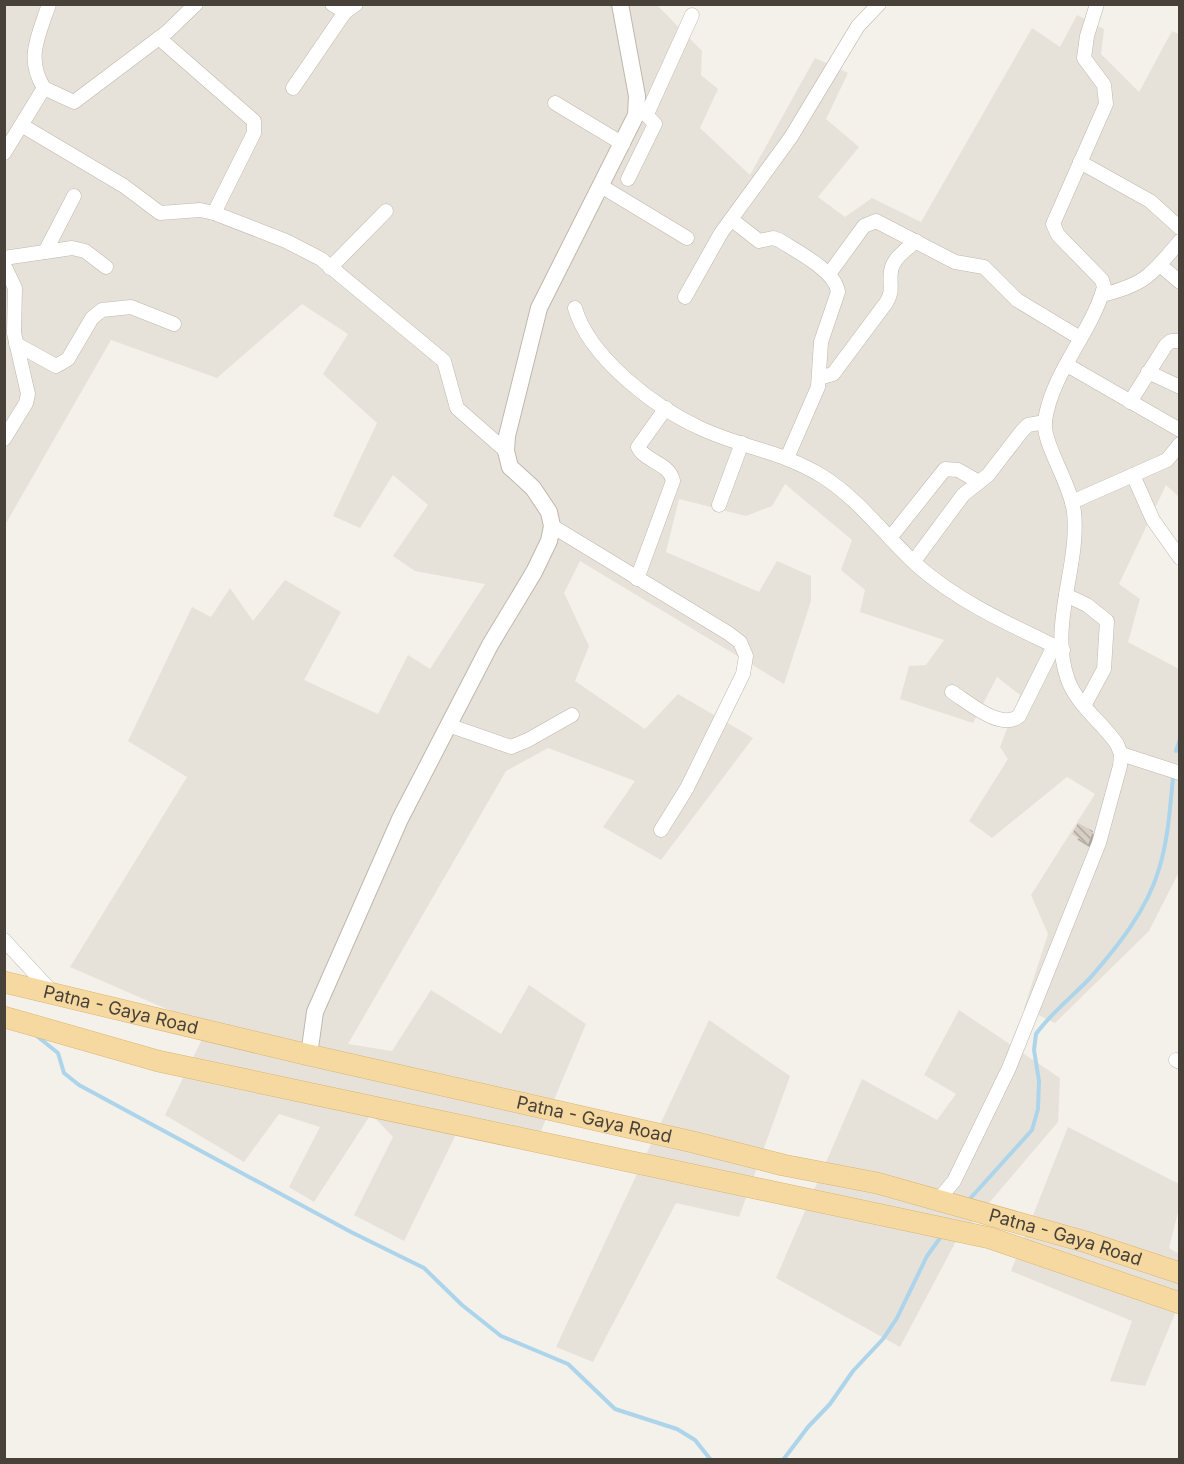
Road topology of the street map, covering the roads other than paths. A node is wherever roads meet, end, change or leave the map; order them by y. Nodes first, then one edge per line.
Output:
1 (49, 4) edge
2 (196, 4) edge
3 (332, 4) edge
4 (620, 4) edge
5 (879, 4) edge
6 (1097, 4) edge
7 (351, 8) edge
8 (692, 15) dead end
9 (159, 38) junction
10 (44, 88) junction
11 (294, 88) dead end
12 (555, 104) dead end
13 (642, 110) junction
14 (23, 126) junction
15 (623, 144) junction
16 (4, 153) edge
17 (1080, 162) junction
18 (628, 179) dead end
19 (602, 186) junction
20 (74, 196) dead end
21 (386, 211) dead end
22 (214, 213) junction
23 (730, 219) junction
24 (1179, 228) edge
25 (687, 238) dead end
26 (1179, 240) edge
27 (916, 241) junction
28 (45, 252) junction
29 (4, 258) edge
30 (4, 265) edge
31 (1160, 265) junction
32 (106, 267) dead end
33 (330, 268) junction
34 (829, 274) junction
35 (1179, 282) edge
36 (8, 283) edge
37 (1102, 295) junction
38 (685, 297) dead end
39 (575, 308) dead end
40 (174, 324) dead end
41 (1080, 338) junction
42 (1179, 341) edge
43 (16, 344) junction
44 (1067, 365) junction
45 (1149, 372) junction
46 (819, 378) junction
47 (1179, 387) edge
48 (1130, 402) junction
49 (666, 408) junction
50 (1045, 422) junction
51 (1179, 430) edge
52 (4, 439) edge
53 (742, 443) junction
54 (1179, 444) edge
55 (506, 451) junction
56 (787, 458) junction
57 (1133, 475) junction
58 (979, 482) junction
59 (1072, 502) junction
60 (719, 506) dead end
61 (552, 526) junction
62 (890, 538) junction
63 (1179, 558) edge
64 (914, 561) junction
65 (637, 579) junction
66 (1066, 595) junction
67 (1059, 648) junction
68 (952, 692) dead end
69 (1084, 706) junction
70 (572, 715) dead end
71 (448, 724) junction
72 (1121, 754) junction
73 (1179, 773) edge
74 (661, 830) dead end
75 (4, 940) edge
76 (4, 982) edge
77 (52, 992) junction
78 (4, 1017) edge
79 (309, 1055) junction
80 (938, 1200) junction
81 (1179, 1273) edge
82 (1179, 1303) edge

1 - 10 street
2 - 9 street
3 - 7 street
4 - 13 street
5 - 23 street
6 - 17 street
7 - 11 street
8 - 13 street
9 - 10 street
9 - 22 street
10 - 14 street
12 - 15 street
13 - 15 street
13 - 18 street
14 - 16 street
14 - 22 street
15 - 19 street
17 - 24 street
17 - 37 street
19 - 25 street
19 - 55 street
20 - 28 street
21 - 33 street
22 - 33 street
23 - 34 street
23 - 38 street
26 - 31 street
27 - 34 street
27 - 41 street
27 - 46 street
28 - 29 street
28 - 32 street
30 - 36 street
31 - 35 street
31 - 37 street
33 - 55 street
34 - 46 street
36 - 43 street
37 - 41 street
39 - 49 street
40 - 43 street
41 - 44 street
42 - 45 street
43 - 52 street
44 - 48 street
44 - 50 street
45 - 47 street
45 - 48 street
46 - 56 street
48 - 51 street
49 - 53 street
49 - 65 street
50 - 58 street
50 - 59 street
53 - 56 street
53 - 60 street
54 - 57 street
55 - 61 street
56 - 62 street
57 - 59 street
57 - 63 street
58 - 62 street
58 - 64 street
59 - 66 street
61 - 65 street
61 - 71 street
62 - 64 street
64 - 67 street
65 - 74 street
66 - 67 street
66 - 69 street
67 - 68 street
67 - 69 street
69 - 72 street
70 - 71 street
71 - 79 street
72 - 73 street
72 - 80 street
75 - 77 street
76 - 77 main road, Patna - Gaya Road
77 - 79 main road, Patna - Gaya Road
78 - 82 main road
79 - 80 main road, Patna - Gaya Road
80 - 81 main road, Patna - Gaya Road

